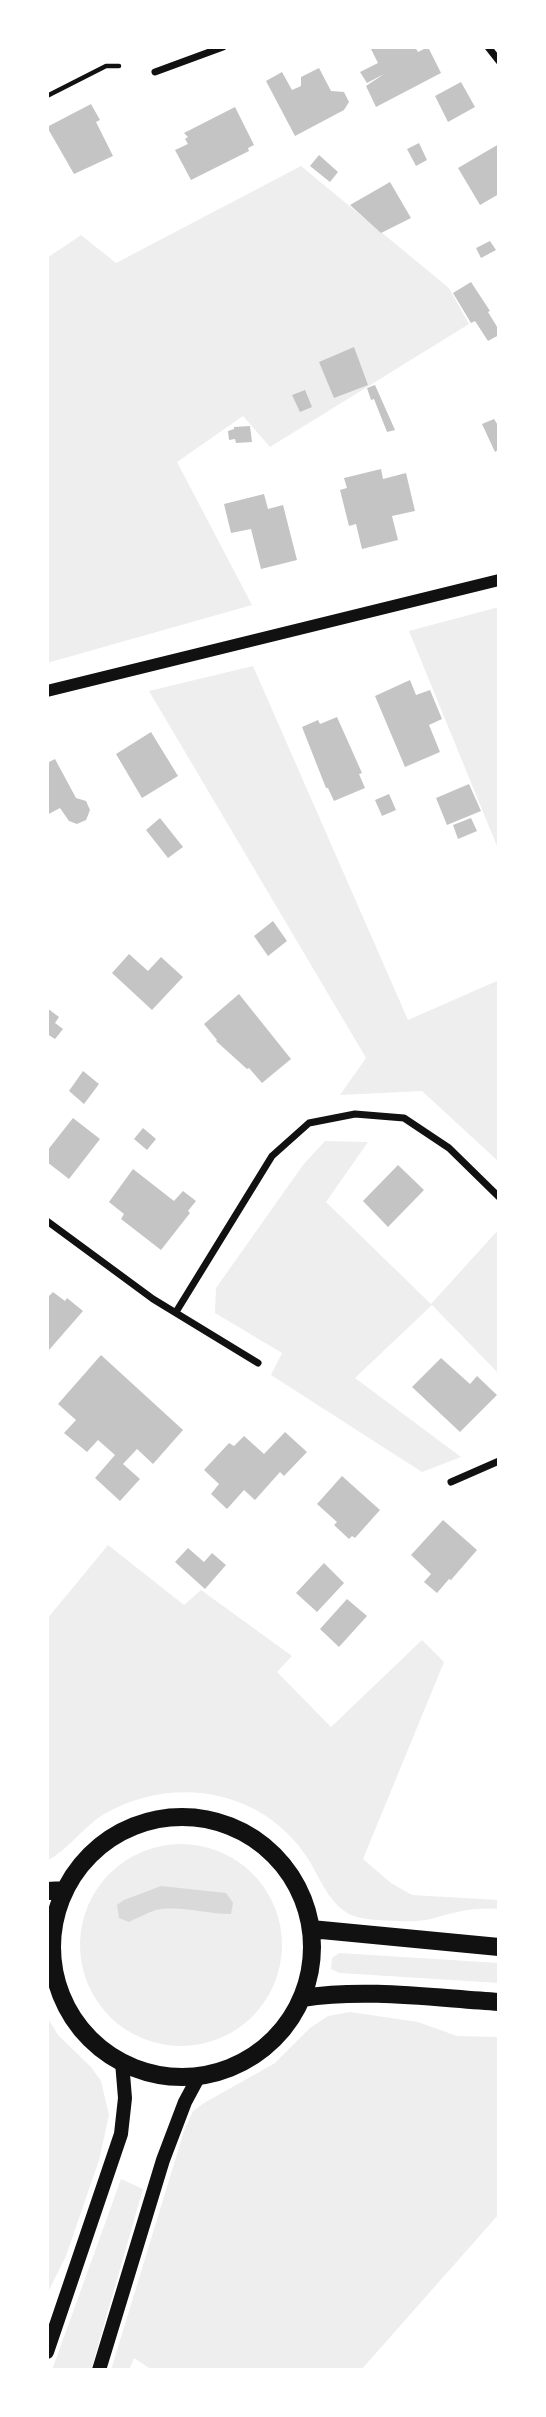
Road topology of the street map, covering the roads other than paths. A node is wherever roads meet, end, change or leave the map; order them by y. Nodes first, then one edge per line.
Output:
1 (223, 47) edge
2 (488, 47) edge
3 (499, 61) edge
4 (155, 72) dead end
5 (499, 580) edge
6 (47, 691) edge
7 (499, 1197) edge
8 (47, 1221) edge
9 (176, 1312) junction
10 (258, 1363) dead end
11 (499, 1461) edge
12 (451, 1482) dead end
13 (56, 1891) edge
14 (311, 1929) junction
15 (499, 1947) edge
16 (50, 1962) edge
17 (302, 1998) junction
18 (499, 2003) edge
19 (122, 2062) junction
20 (199, 2076) junction
21 (47, 2352) edge
22 (99, 2370) edge

1 - 4 street
2 - 3 street
5 - 6 street
7 - 9 street
8 - 9 street
9 - 10 street
11 - 12 street
13 - 14 main road
13 - 16 main road
14 - 15 main road
14 - 17 main road
16 - 19 main road
17 - 18 main road
17 - 20 main road
19 - 20 main road
19 - 21 main road
20 - 22 main road

